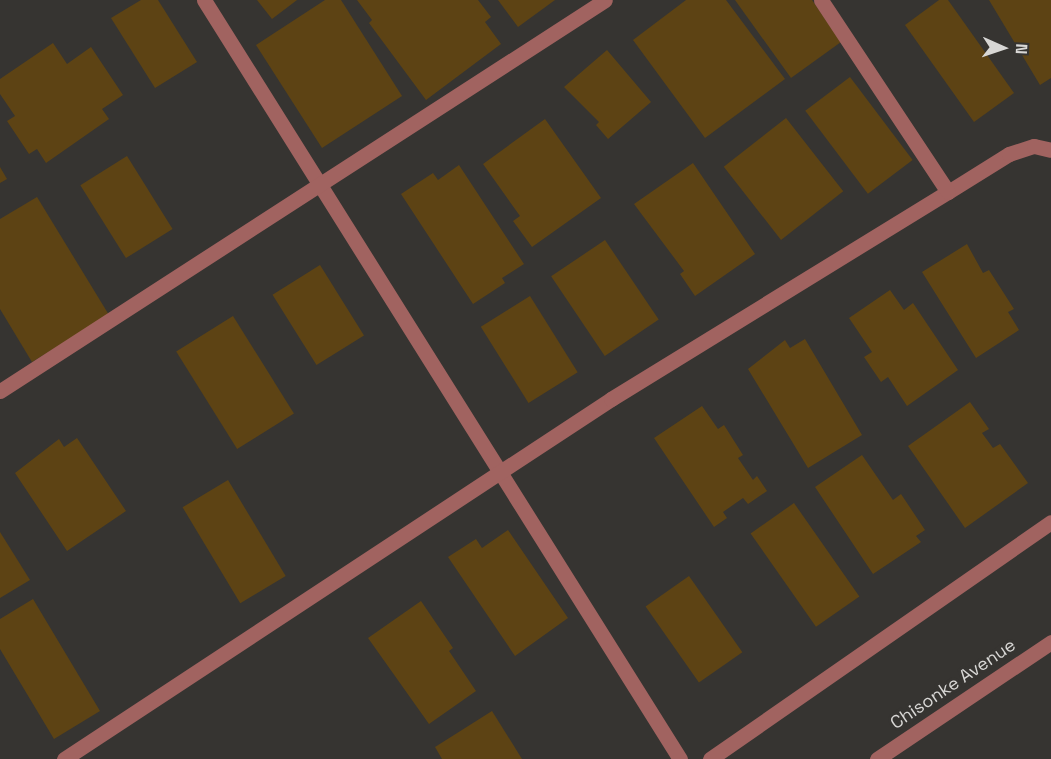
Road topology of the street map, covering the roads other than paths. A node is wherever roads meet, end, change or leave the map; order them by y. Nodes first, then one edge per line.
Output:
1 (204, 0) edge
2 (605, 0) edge
3 (821, 0) edge
4 (1051, 150) edge
5 (318, 187) junction
6 (948, 192) junction
7 (0, 391) edge
8 (501, 473) junction
9 (1051, 522) edge
10 (1051, 642) edge
11 (64, 759) edge
12 (680, 759) edge
13 (710, 759) edge
14 (877, 759) edge

1 - 5 street
2 - 5 street
3 - 6 street
4 - 6 street
5 - 7 street
5 - 8 street
6 - 8 street
8 - 11 street
8 - 12 street
9 - 13 street
10 - 14 street, Chisonke Avenue

